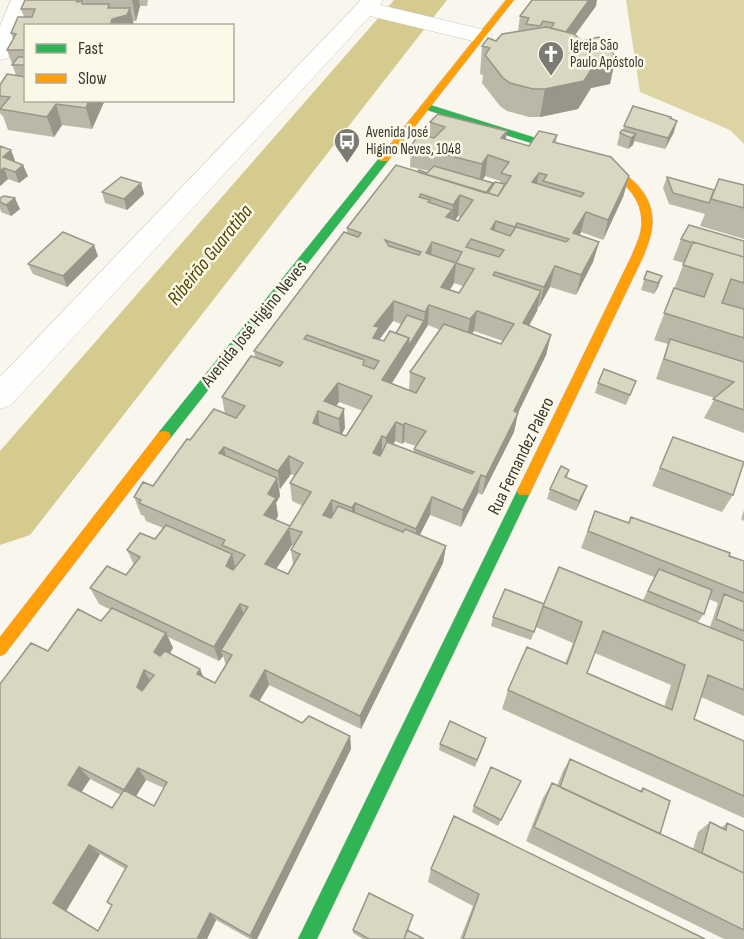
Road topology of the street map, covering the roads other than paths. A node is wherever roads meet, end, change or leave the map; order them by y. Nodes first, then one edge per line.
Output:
1 (21, 0) edge
2 (510, 0) edge
3 (369, 4) edge
4 (481, 36) junction
5 (0, 53) edge
6 (426, 107) junction
7 (0, 397) edge
8 (0, 649) edge
9 (307, 939) edge

1 - 5 street
2 - 4 street, Avenida José Higino Neves
3 - 4 street
3 - 7 street
4 - 6 street, Avenida José Higino Neves
6 - 8 street, Avenida José Higino Neves
6 - 9 street, Rua Fernandez Palero

